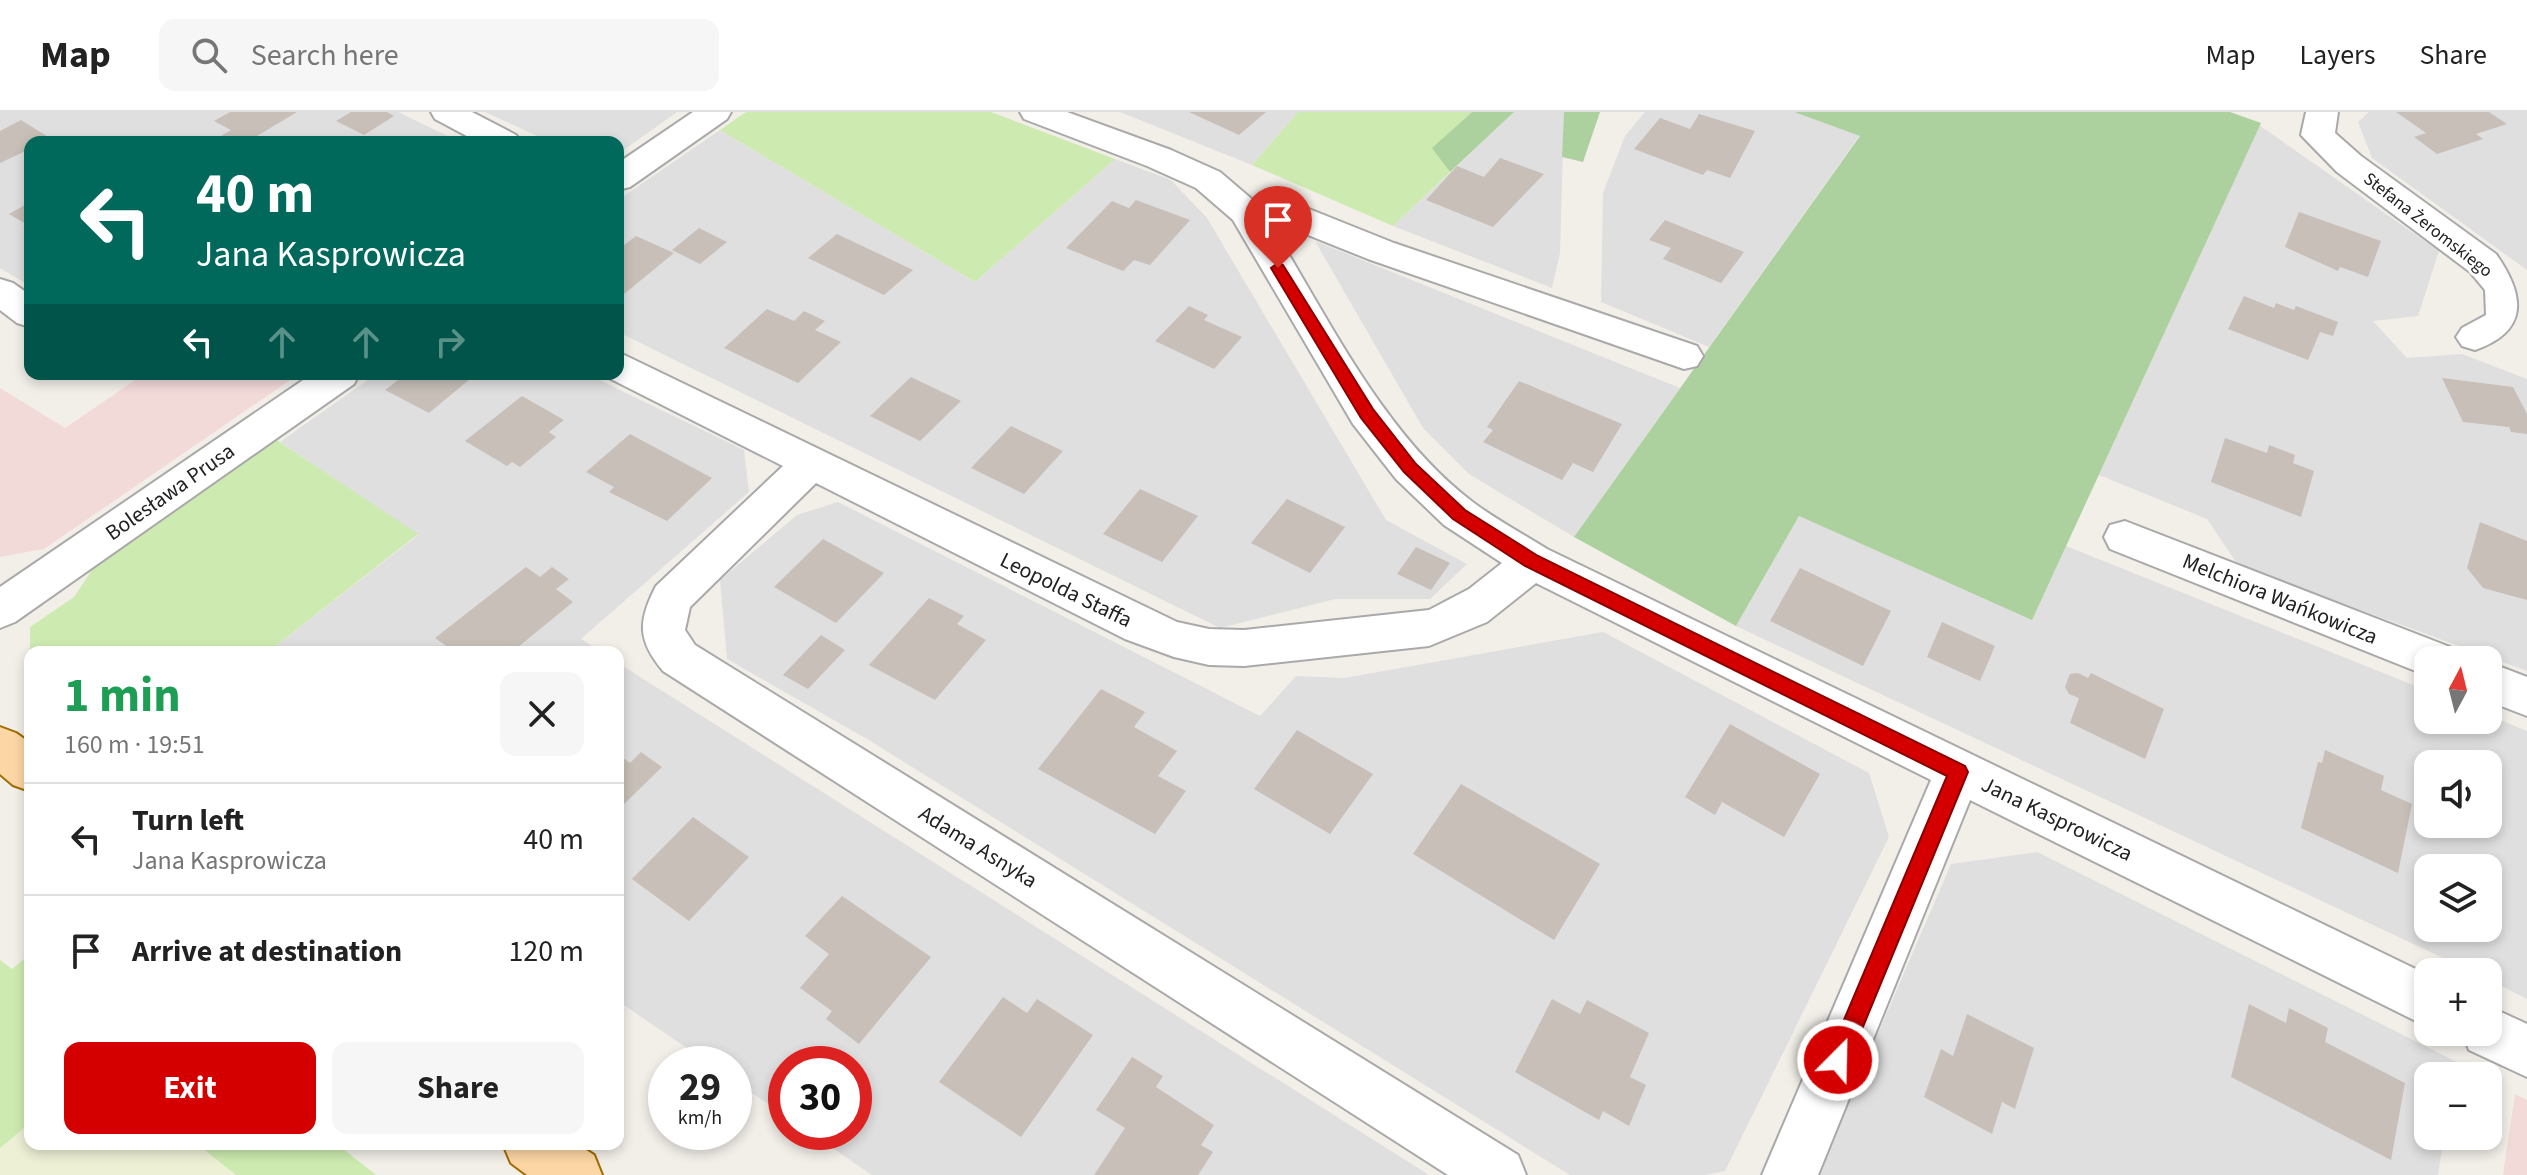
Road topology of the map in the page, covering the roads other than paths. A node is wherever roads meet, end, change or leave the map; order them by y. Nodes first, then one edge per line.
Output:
1 (447, 112) edge
2 (715, 112) edge
3 (1036, 112) edge
4 (2322, 112) edge
5 (493, 136) edge
6 (624, 175) edge
7 (1246, 213) junction
8 (0, 292) edge
9 (24, 310) edge
10 (2475, 337) dead end
11 (1684, 356) dead end
12 (624, 369) edge
13 (331, 380) edge
14 (810, 464) junction
15 (2125, 537) dead end
16 (1532, 561) junction
17 (0, 610) edge
18 (2414, 652) edge
19 (2502, 687) edge
20 (2527, 697) edge
21 (0, 747) edge
22 (24, 765) edge
23 (1958, 772) junction
24 (2414, 995) edge
25 (2502, 1039) edge
26 (2527, 1051) edge
27 (539, 1150) edge
28 (574, 1175) edge
29 (1498, 1175) edge
30 (1790, 1175) edge

1 - 5 street
2 - 6 street
3 - 7 street, Jana Kasprowicza
4 - 10 street, Stefana Żeromskiego
7 - 11 street
7 - 16 street, Jana Kasprowicza
8 - 9 street
12 - 14 street, Leopolda Staffa
13 - 17 street, Bolesława Prusa
14 - 16 street, Leopolda Staffa
14 - 29 street, Adama Asnyka
15 - 18 street, Melchiora Wańkowicza
16 - 23 street, Jana Kasprowicza
19 - 20 street
21 - 22 main road
23 - 24 street, Jana Kasprowicza
23 - 30 street
25 - 26 street
27 - 28 main road

